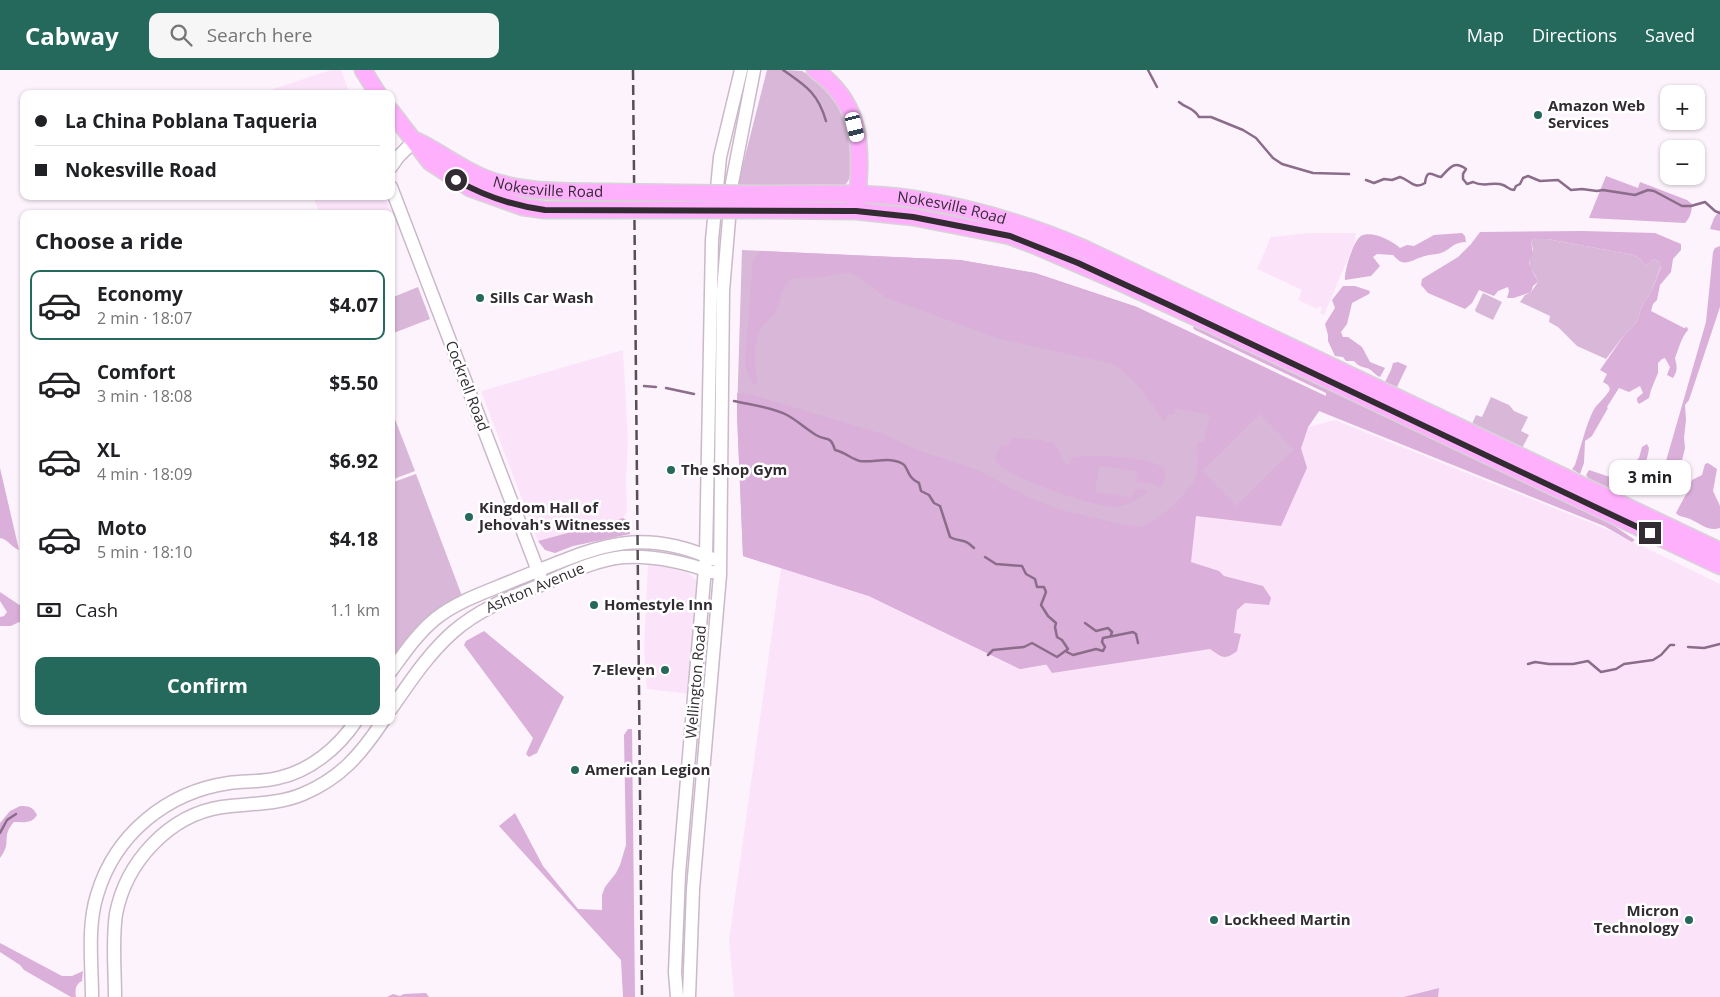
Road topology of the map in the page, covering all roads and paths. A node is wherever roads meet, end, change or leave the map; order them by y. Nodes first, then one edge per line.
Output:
1 (363, 70) edge
2 (740, 70) edge
3 (754, 70) edge
4 (815, 70) edge
5 (833, 70) edge
6 (376, 90) edge
7 (395, 116) edge
8 (415, 140) junction
9 (395, 161) edge
10 (395, 197) edge
11 (862, 203) junction
12 (1520, 464) junction
13 (1720, 551) edge
14 (706, 556) junction
15 (1720, 566) edge
16 (720, 569) junction
17 (705, 570) junction
18 (538, 571) junction
19 (543, 584) junction
20 (395, 665) edge
21 (395, 703) edge
22 (353, 725) edge
23 (380, 725) edge
24 (92, 997) edge
25 (115, 997) edge
26 (676, 997) edge
27 (689, 997) edge

1 - 6 highway
2 - 14 street, Wellington Road
3 - 16 street, Wellington Road
4 - 11 highway
5 - 11 highway
7 - 8 highway
8 - 9 street
8 - 11 highway, Nokesville Road, bridge
8 - 11 highway, Nokesville Road, bridge
10 - 18 street, Cockrell Road
11 - 12 highway, Nokesville Road
12 - 13 highway, Nokesville Road
12 - 15 highway, Nokesville Road
14 - 16 street, Ashton Avenue
14 - 17 street, Wellington Road
14 - 18 street, Ashton Avenue
16 - 17 street, Ashton Avenue
16 - 27 street, Wellington Road
17 - 19 street, Ashton Avenue
17 - 26 street, Wellington Road
18 - 19 street, Cockrell Road
18 - 20 street, Ashton Avenue
19 - 21 street, Ashton Avenue
22 - 24 street
23 - 25 street

